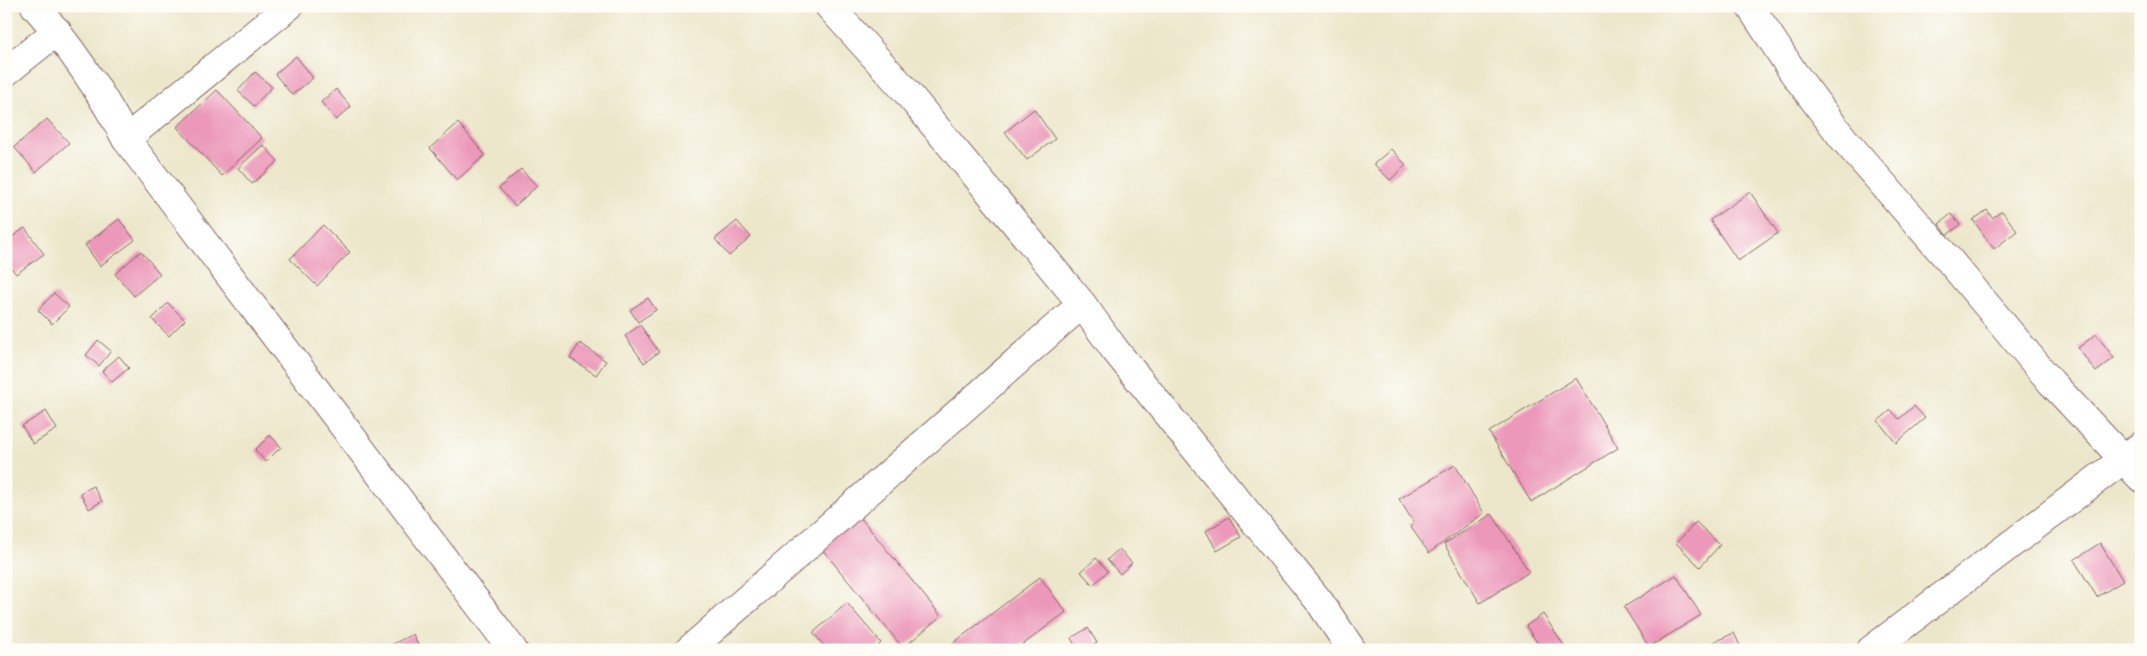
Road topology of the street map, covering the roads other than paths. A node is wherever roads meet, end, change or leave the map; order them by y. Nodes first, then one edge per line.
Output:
1 (35, 6) edge
2 (289, 6) edge
3 (829, 6) edge
4 (1750, 6) edge
5 (57, 31) junction
6 (6, 72) edge
7 (126, 140) junction
8 (1082, 304) junction
9 (2135, 461) edge
10 (513, 650) edge
11 (689, 650) edge
12 (1352, 650) edge
13 (1871, 650) edge

1 - 5 street
2 - 7 street
3 - 8 street
4 - 9 street
5 - 6 street
5 - 7 street
7 - 10 street
8 - 11 street
8 - 12 street
9 - 13 street

